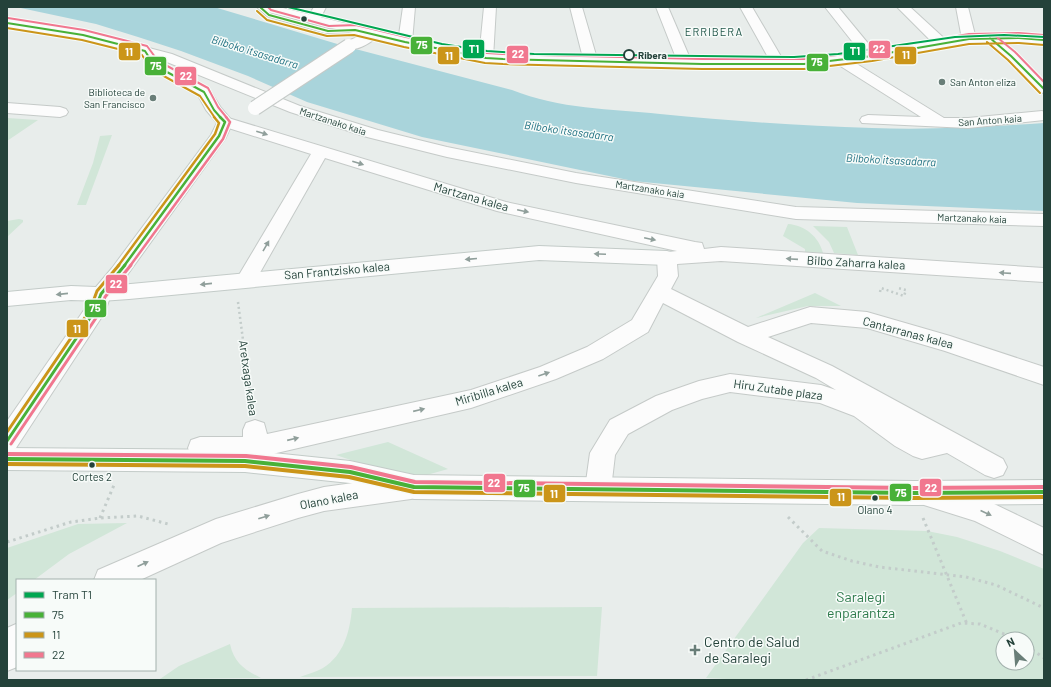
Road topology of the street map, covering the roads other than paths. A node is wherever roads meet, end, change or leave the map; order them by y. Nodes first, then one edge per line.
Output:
1 (260, 7) edge
2 (264, 7) edge
3 (409, 7) edge
4 (490, 7) edge
5 (576, 7) edge
6 (662, 7) edge
7 (746, 7) edge
8 (831, 7) edge
9 (903, 7) edge
10 (962, 7) edge
11 (317, 13) edge
12 (7, 23) edge
13 (355, 30) junction
14 (372, 34) junction
15 (990, 38) junction
16 (969, 39) junction
17 (1043, 41) edge
18 (405, 42) junction
19 (941, 43) junction
20 (145, 51) junction
21 (871, 56) junction
22 (486, 58) junction
23 (839, 59) junction
24 (591, 62) junction
25 (685, 63) junction
26 (779, 64) junction
27 (1044, 89) edge
28 (260, 102) junction
29 (7, 108) edge
30 (60, 112) dead end
31 (1042, 116) dead end
32 (868, 120) dead end
33 (939, 121) junction
34 (225, 122) junction
35 (320, 151) junction
36 (1044, 220) edge
37 (721, 254) junction
38 (667, 258) junction
39 (1044, 275) edge
40 (242, 284) junction
41 (271, 285) dead end
42 (659, 292) junction
43 (101, 294) junction
44 (7, 299) edge
45 (746, 336) junction
46 (1044, 376) edge
47 (7, 441) edge
48 (950, 442) junction
49 (200, 448) dead end
50 (7, 459) edge
51 (994, 466) dead end
52 (414, 487) junction
53 (598, 489) junction
54 (1044, 492) edge
55 (922, 493) junction
56 (1044, 542) edge
57 (110, 579) edge

1 - 13 lane
2 - 11 street
3 - 18 street
4 - 22 street
5 - 24 street
6 - 25 street
7 - 26 street
8 - 21 street
9 - 19 street
10 - 16 street
11 - 13 street
12 - 20 street, Martzanako kaia
13 - 14 street
14 - 18 street
14 - 28 street, bridge
15 - 16 street
15 - 17 street
15 - 27 street
16 - 19 street
18 - 22 street
19 - 21 street
20 - 28 street, Martzanako kaia
20 - 34 street
21 - 23 street
22 - 24 street
23 - 26 street
23 - 33 street
24 - 25 street
25 - 26 street
28 - 34 street
28 - 36 street, Martzanako kaia
29 - 30 street
31 - 33 street, San Anton kaia
32 - 33 street, San Anton kaia
34 -> 35 street, Martzana kalea
34 - 43 street
35 -> 37 street, Martzana kalea
40 -> 35 street
37 - 38 street, Bilbo Zaharra kalea
39 -> 37 street, Bilbo Zaharra kalea
38 -> 40 street, San Frantzisko kalea
38 - 42 street, Miribilla kalea
40 - 41 street
40 -> 43 street, San Frantzisko kalea
42 - 45 street, Hiru Zutabe plaza
49 -> 42 street, Miribilla kalea
43 -> 44 street, San Frantzisko kalea
43 - 47 street
45 - 46 street, Cantarranas kalea
45 - 48 street, Hiru Zutabe plaza
48 - 51 street, Hiru Zutabe plaza
48 - 53 street, Hiru Zutabe plaza
50 - 52 street
52 - 53 street, Olano kalea
57 -> 52 street, Olano kalea
53 - 55 street, Olano kalea
54 - 55 street, Olano kalea
55 -> 56 street

